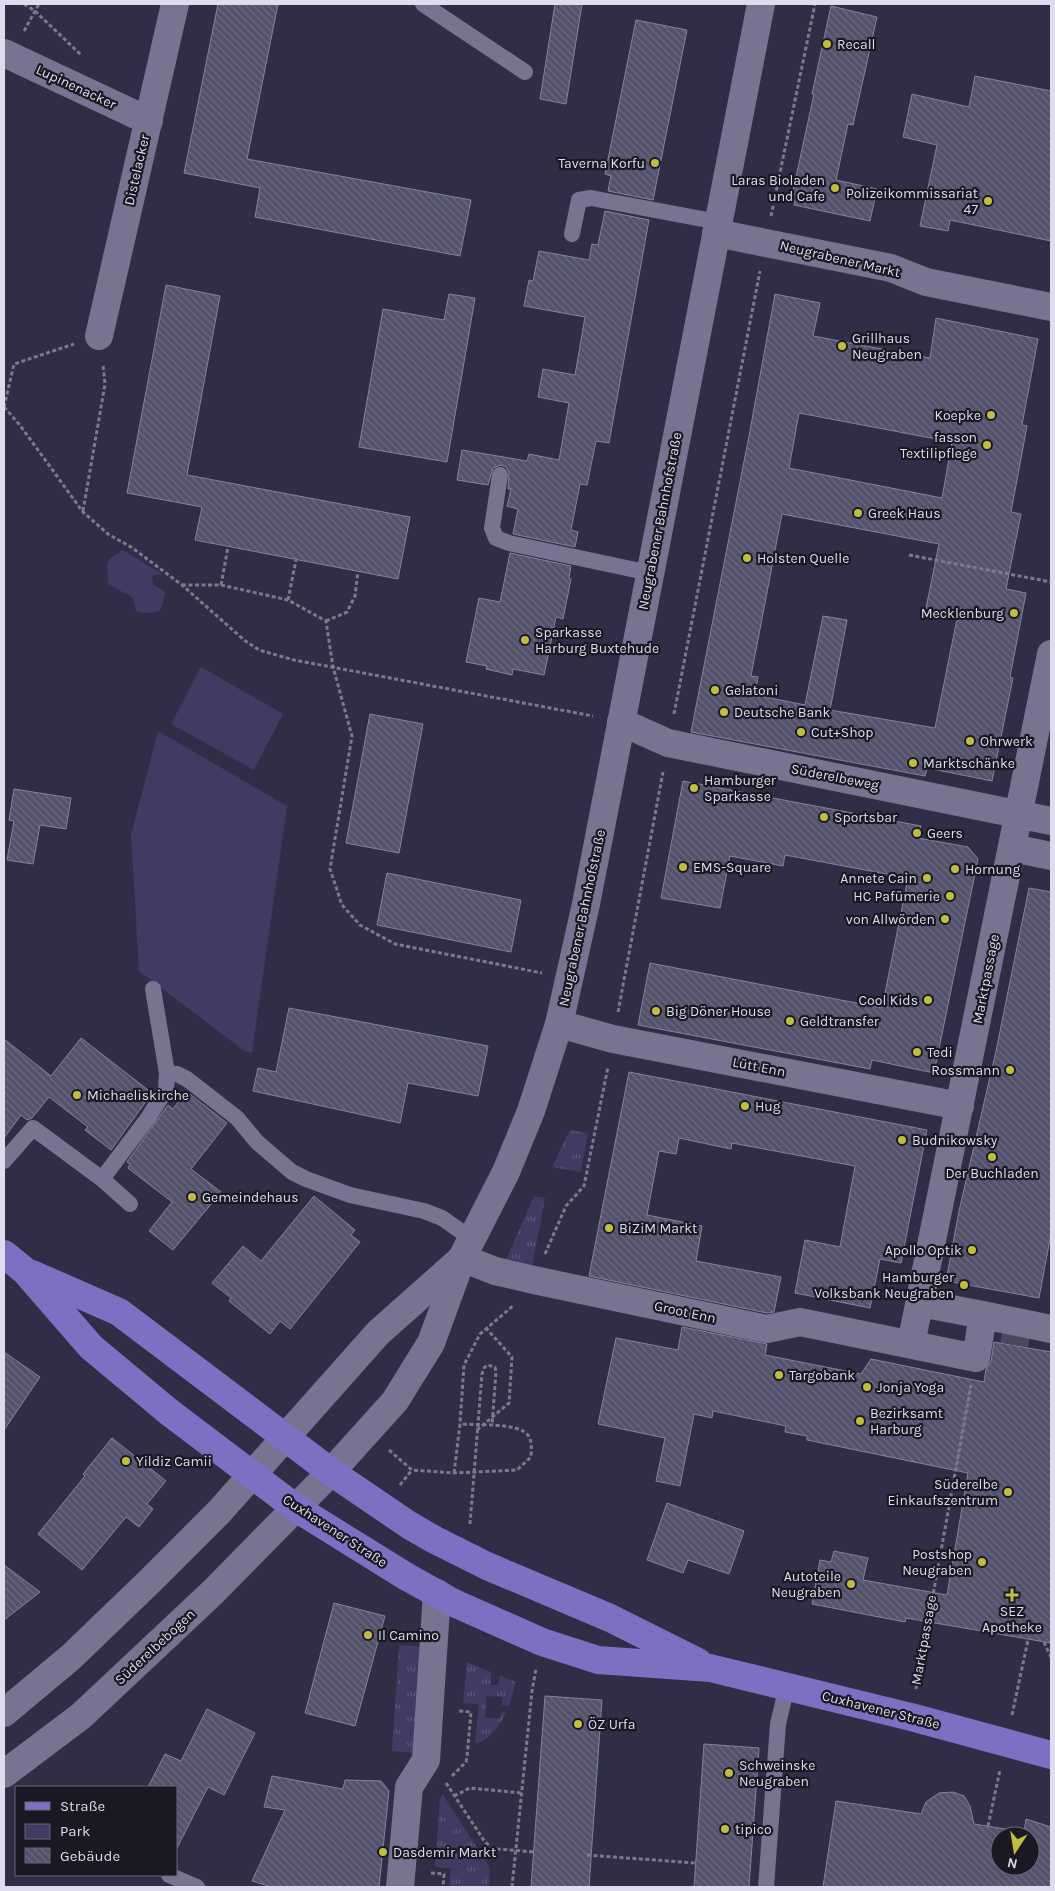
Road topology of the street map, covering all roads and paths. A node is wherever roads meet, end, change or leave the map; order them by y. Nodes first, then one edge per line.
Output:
1 (175, 4) edge
2 (424, 4) edge
3 (761, 4) edge
4 (815, 4) edge
5 (4, 52) edge
6 (525, 72) dead end
7 (149, 121) junction
8 (717, 227) junction
9 (572, 234) dead end
10 (766, 242) junction
11 (1051, 306) edge
12 (99, 336) junction
13 (4, 407) edge
14 (500, 475) dead end
15 (83, 512) junction
16 (228, 547) dead end
17 (909, 555) dead end
18 (296, 560) dead end
19 (358, 571) dead end
20 (650, 573) junction
21 (1051, 582) edge
22 (182, 585) junction
23 (221, 585) junction
24 (288, 600) junction
25 (326, 621) junction
26 (1051, 654) edge
27 (332, 667) junction
28 (621, 722) junction
29 (668, 743) junction
30 (1019, 814) junction
31 (1051, 821) edge
32 (1012, 848) junction
33 (1051, 856) edge
34 (570, 978) junction
35 (153, 989) dead end
36 (559, 1024) junction
37 (613, 1038) junction
38 (167, 1072) junction
39 (960, 1106) junction
40 (4, 1161) edge
41 (102, 1180) junction
42 (130, 1204) dead end
43 (467, 1249) junction
44 (4, 1254) edge
45 (25, 1271) junction
46 (534, 1280) junction
47 (920, 1303) junction
48 (984, 1315) junction
49 (486, 1328) junction
50 (1051, 1328) edge
51 (911, 1344) junction
52 (982, 1359) junction
53 (460, 1424) junction
54 (492, 1426) junction
55 (284, 1438) junction
56 (331, 1472) junction
57 (454, 1473) junction
58 (251, 1475) junction
59 (394, 1492) dead end
60 (296, 1508) junction
61 (437, 1593) junction
62 (1044, 1642) dead end
63 (1051, 1657) edge
64 (710, 1668) junction
65 (787, 1686) junction
66 (532, 1691) dead end
67 (454, 1710) dead end
68 (4, 1713) edge
69 (911, 1716) junction
70 (1051, 1755) edge
71 (426, 1760) junction
72 (4, 1774) edge
73 (452, 1776) dead end
74 (521, 1793) junction
75 (454, 1796) junction
76 (516, 1850) junction
77 (534, 1852) dead end
78 (587, 1855) dead end
79 (695, 1863) dead end
80 (431, 1872) dead end
81 (171, 1876) edge
82 (197, 1887) edge
83 (400, 1887) edge
84 (443, 1887) edge
85 (512, 1887) edge
86 (766, 1887) edge

1 - 7 street, Distelacker
2 - 6 lane
3 - 8 street, Neugrabener Bahnhofstraße
4 - 10 path
5 - 7 street, Lupinenacker
7 - 12 street, Distelacker
8 - 9 lane
8 - 10 street, Neugrabener Markt
8 - 20 street, Neugrabener Bahnhofstraße
10 - 11 street, Neugrabener Markt
10 - 29 path
12 - 13 path
12 - 15 path
13 - 15 path
14 - 20 lane
15 - 22 path
16 - 23 path
17 - 21 path
18 - 24 path
19 - 25 path
20 - 28 street, Neugrabener Bahnhofstraße
22 - 23 path
22 - 27 path
23 - 24 path
24 - 25 path
25 - 27 path
26 - 30 street, Marktpassage
27 - 28 path
27 - 34 path
28 - 29 street, Süderelbeweg
28 - 34 street, Neugrabener Bahnhofstraße
29 - 30 street, Süderelbeweg
29 - 37 path
30 - 31 street, Süderelbeweg
30 - 32 street, Marktpassage
32 - 33 street
32 - 39 street, Marktpassage
34 - 36 street, Neugrabener Bahnhofstraße
35 - 38 lane
36 - 37 street, Lütt Enn
36 - 43 street, Neugrabener Bahnhofstraße
37 - 39 street, Lütt Enn
37 - 46 path
38 - 41 lane
38 - 43 lane
39 - 47 street, Marktpassage
40 - 41 lane
41 - 42 lane
43 - 46 street, Groot Enn
43 - 55 street, Neugrabener Bahnhofstraße
43 - 56 street, Neugrabener Bahnhofstraße
44 - 45 main road, Cuxhavener Straße
45 - 55 main road, Cuxhavener Straße
45 - 58 main road, Cuxhavener Straße
46 - 49 path
46 - 51 street, Groot Enn
47 - 48 street
47 - 51 street
48 - 50 street
48 - 52 street
49 - 53 path
49 - 54 path
51 - 52 street, Groot Enn
52 - 69 path, Marktpassage
53 - 54 path
53 - 57 path
54 - 57 path
55 - 56 main road, Cuxhavener Straße
55 - 58 street, Neugrabener Bahnhofstraße
56 - 60 street, Süderelbebogen
56 - 64 main road, Cuxhavener Straße
57 - 59 path
58 - 60 main road, Cuxhavener Straße
58 - 68 street
60 - 61 main road, Cuxhavener Straße
60 - 72 street, Süderelbebogen
61 - 64 main road, Cuxhavener Straße
61 - 71 street
62 - 63 path
64 - 65 main road, Cuxhavener Straße
65 - 69 main road, Cuxhavener Straße
65 - 86 lane
66 - 74 path
67 - 73 path
69 - 70 main road, Cuxhavener Straße
71 - 75 path
71 - 83 street
74 - 75 path
74 - 76 path
75 - 76 path
76 - 77 path
76 - 85 path
78 - 79 path
80 - 84 path
81 - 82 lane

